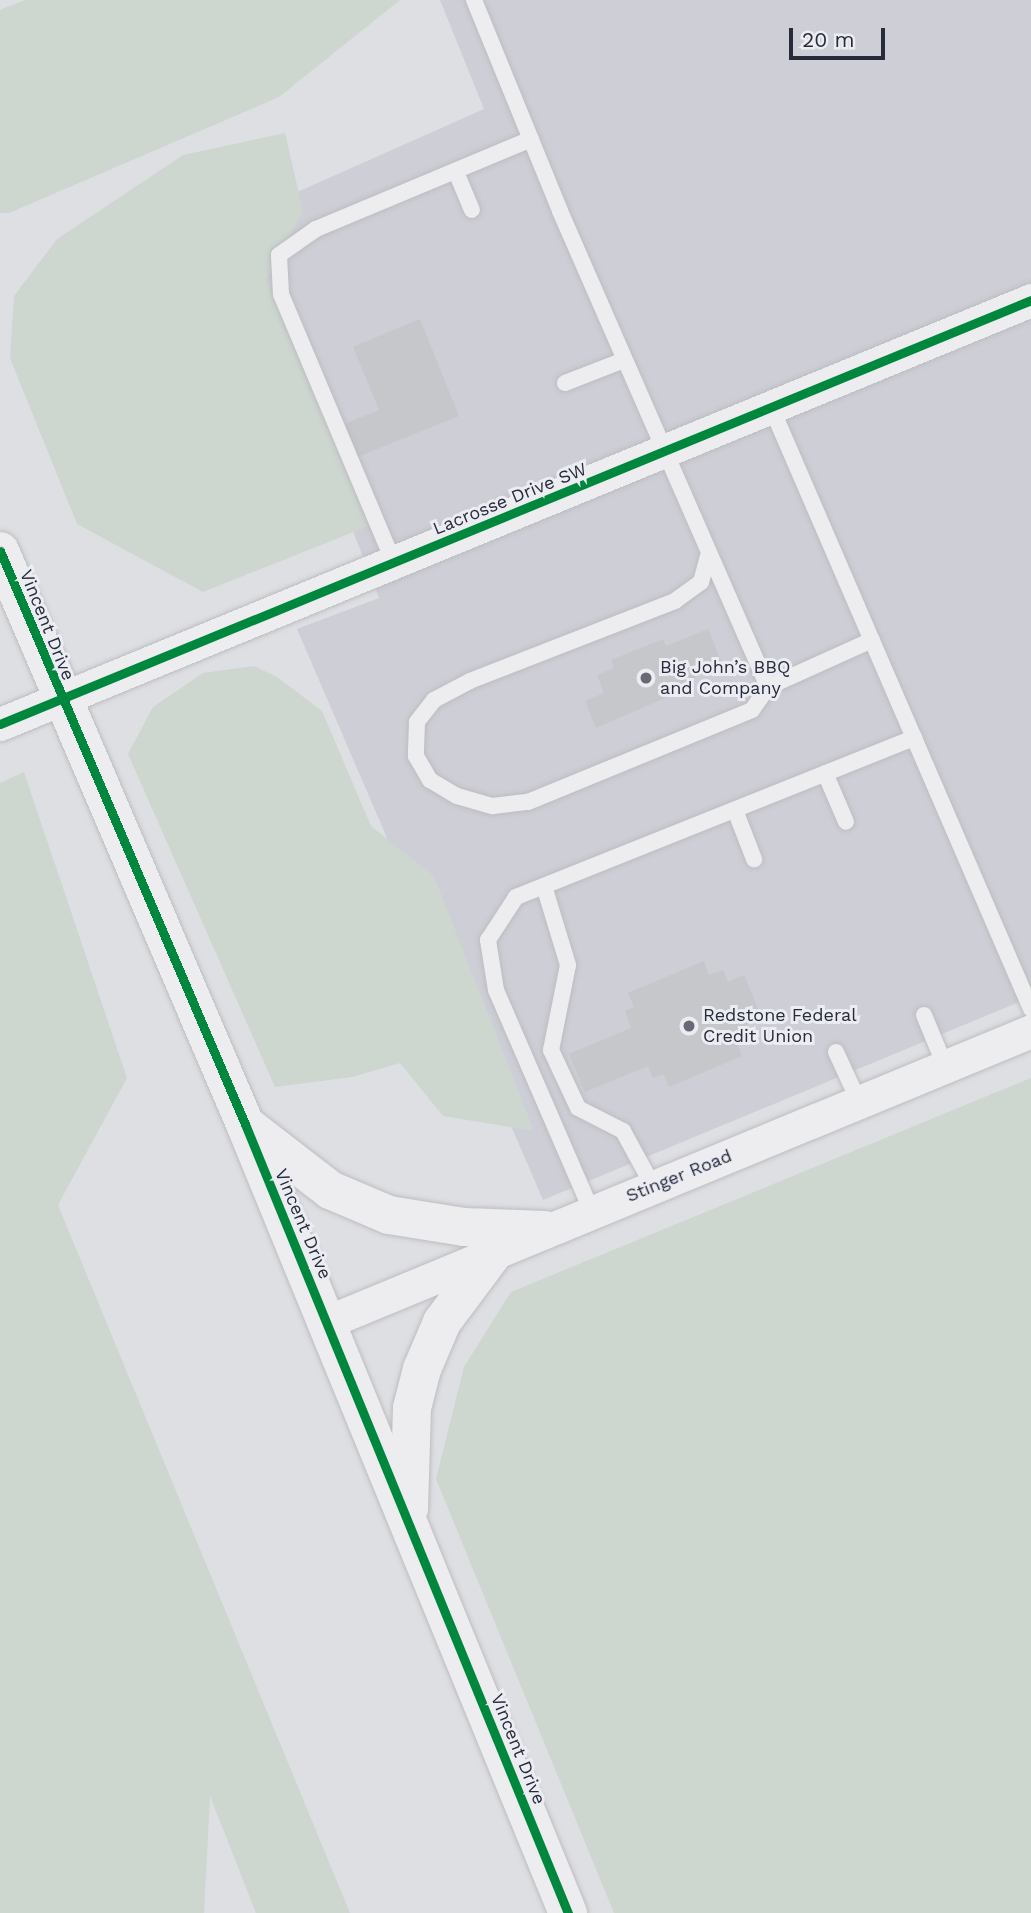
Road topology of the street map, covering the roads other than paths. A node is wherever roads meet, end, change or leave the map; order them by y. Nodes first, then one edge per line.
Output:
1 (474, 0) edge
2 (531, 139) junction
3 (456, 172) junction
4 (472, 210) dead end
5 (1031, 300) edge
6 (624, 360) junction
7 (565, 383) dead end
8 (772, 409) junction
9 (664, 453) junction
10 (0, 551) edge
11 (708, 556) junction
12 (394, 563) junction
13 (872, 640) junction
14 (768, 687) junction
15 (61, 699) junction
16 (0, 724) edge
17 (914, 738) junction
18 (825, 773) junction
19 (735, 810) junction
20 (846, 822) dead end
21 (754, 859) dead end
22 (544, 886) junction
23 (1031, 1009) edge
24 (924, 1015) dead end
25 (1031, 1031) edge
26 (836, 1052) dead end
27 (945, 1066) junction
28 (859, 1102) junction
29 (245, 1124) junction
30 (653, 1186) junction
31 (592, 1212) junction
32 (545, 1230) junction
33 (495, 1251) junction
34 (327, 1322) junction
35 (409, 1522) junction
36 (568, 1913) edge

1 - 2 lane
2 - 3 lane
2 - 6 lane
3 - 4 lane
3 - 12 lane
5 - 8 street, Lacrosse Drive SW
6 - 7 lane
6 - 9 lane
8 - 9 street, Lacrosse Drive SW
8 - 13 lane
9 - 11 lane
9 - 12 street, Lacrosse Drive SW
10 - 15 street, Vincent Drive
11 - 14 lane
11 - 14 lane
12 - 15 street, Lacrosse Drive SW
13 - 14 lane
13 - 17 lane
15 - 16 street, Lacrosse Drive SW
15 - 29 street, Vincent Drive
17 - 18 lane
17 - 23 lane
18 - 19 lane
18 - 20 lane
19 - 21 lane
19 - 22 lane
22 - 30 lane
22 - 31 lane
24 - 27 lane
25 - 27 street, Stinger Road
26 - 28 lane
27 - 28 street, Stinger Road
28 - 30 street, Stinger Road
29 - 32 street
29 - 34 street, Vincent Drive
30 - 31 street, Stinger Road
31 - 32 street, Stinger Road
32 - 33 street, Stinger Road
33 - 34 street, Stinger Road
33 - 35 street
34 - 35 street, Vincent Drive
35 - 36 street, Vincent Drive

